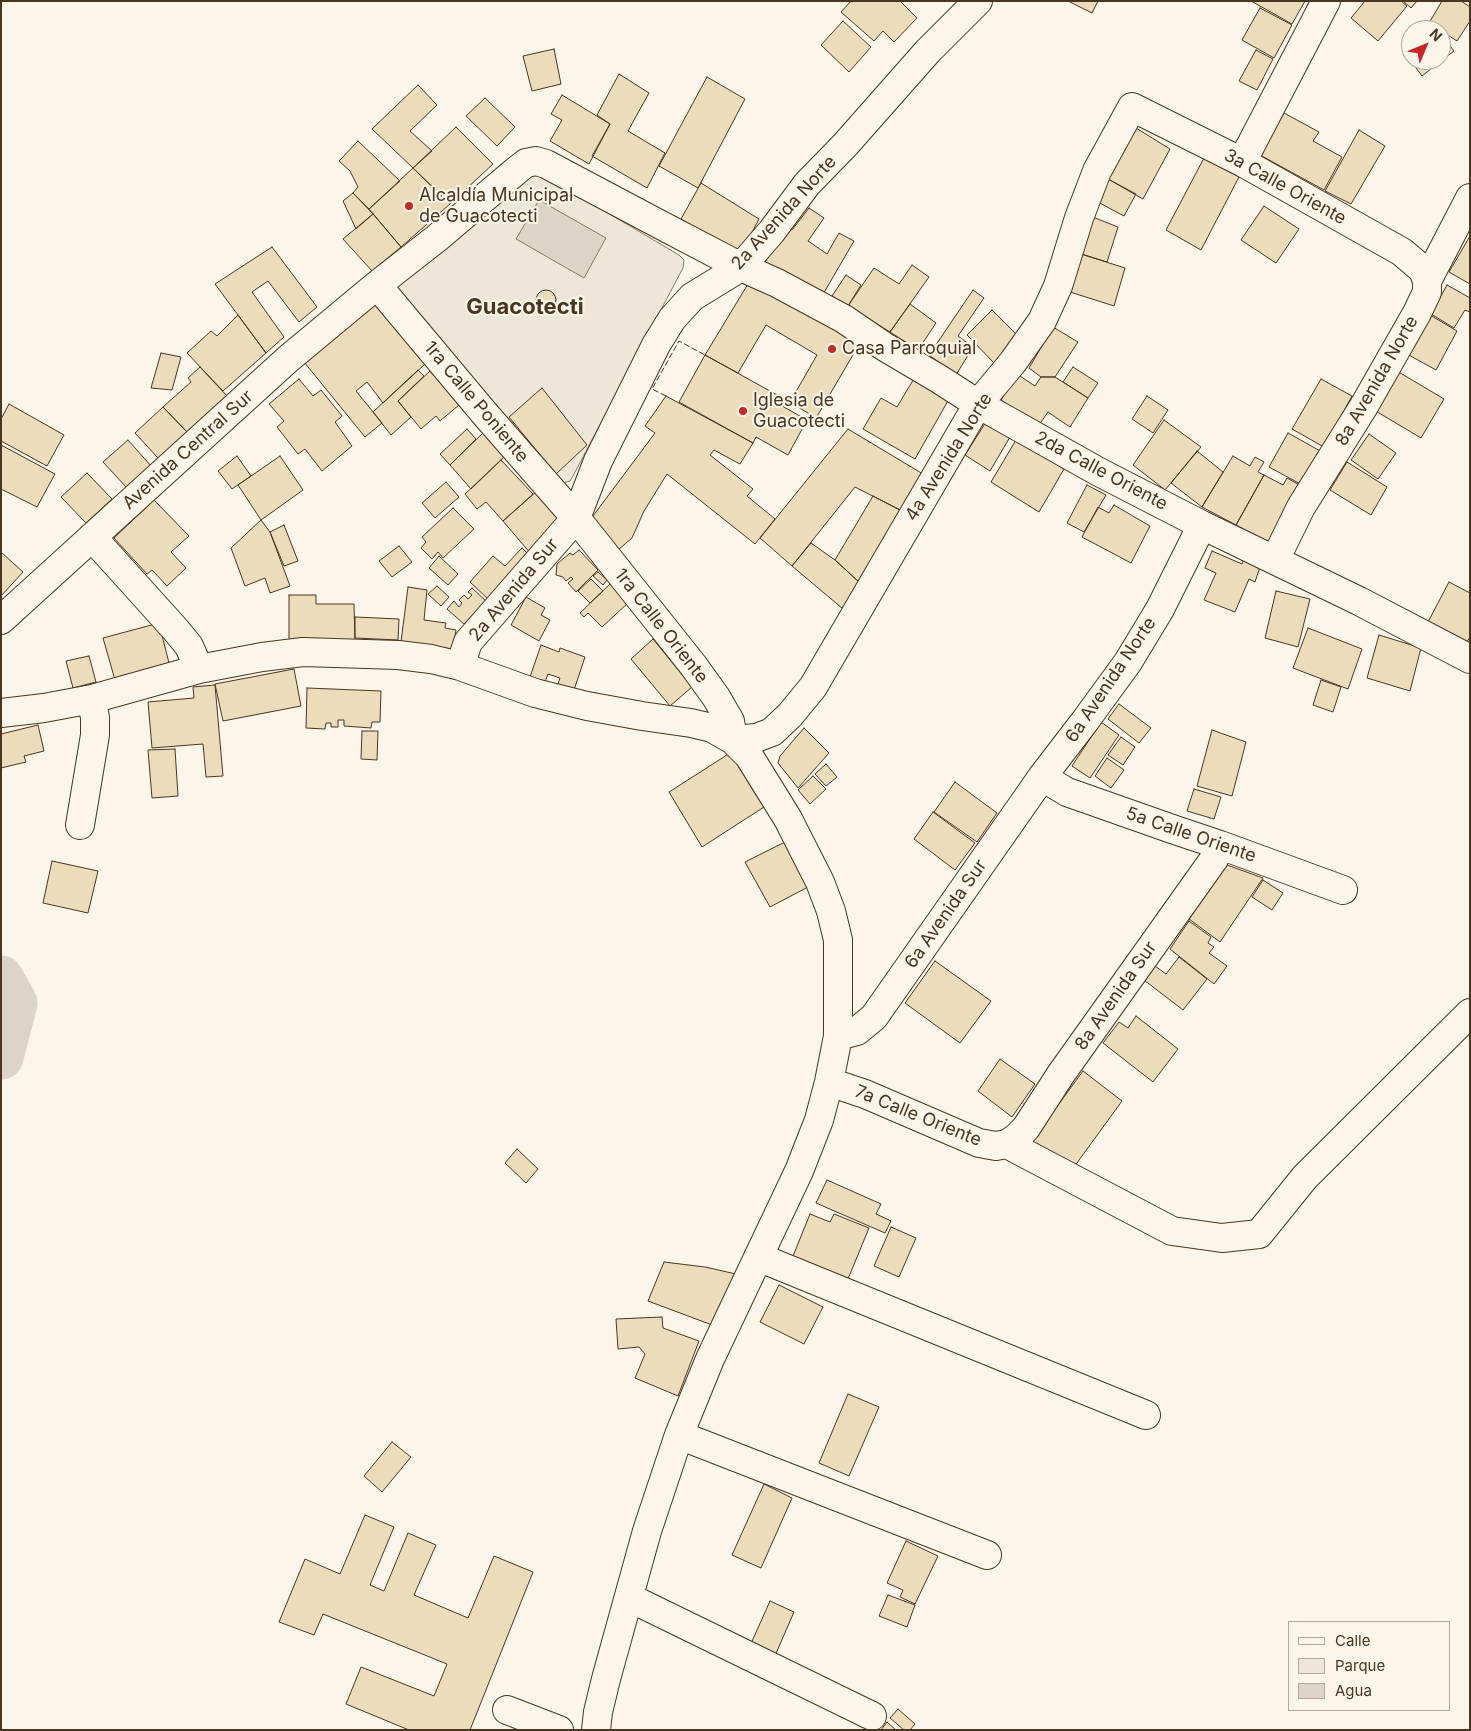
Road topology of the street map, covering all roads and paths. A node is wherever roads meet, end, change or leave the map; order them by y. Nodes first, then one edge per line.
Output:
1 (978, 1) edge
2 (1326, 1) edge
3 (1132, 107) joint
4 (1242, 162) junction
5 (546, 164) joint
6 (1470, 198) edge
7 (741, 266) junction
8 (1426, 281) junction
9 (377, 285) junction
10 (978, 404) junction
11 (576, 518) junction
12 (1202, 526) junction
13 (92, 537) junction
14 (1274, 560) junction
15 (1, 620) edge
16 (1470, 659) edge
17 (460, 666) junction
18 (199, 669) junction
19 (92, 699) junction
20 (1, 712) edge
21 (733, 740) junction
22 (1042, 777) junction
23 (80, 825) dead end
24 (1220, 845) junction
25 (1343, 890) dead end
26 (1470, 1013) edge
27 (838, 1036) junction
28 (830, 1082) junction
29 (1007, 1144) junction
30 (758, 1257) junction
31 (1146, 1416) dead end
32 (679, 1435) junction
33 (987, 1555) dead end
34 (630, 1598) junction
35 (507, 1710) dead end
36 (872, 1716) dead end
37 (559, 1730) edge
38 (596, 1730) edge

1 - 7 street, 2a Avenida Norte
2 - 4 street
3 - 4 street, 3a Calle Oriente
3 - 10 street, 4a Avenida Norte
4 - 8 street, 3a Calle Oriente
5 - 7 street, 2da Calle Oriente
5 - 9 street, Avenida Central Sur
6 - 8 street, 8a Avenida Norte
7 - 10 street, 2da Calle Oriente
7 - 11 street, 2a Avenida Norte
8 - 14 street, 8a Avenida Norte
9 - 11 street, 1ra Calle Poniente
9 - 13 street, Avenida Central Sur
10 - 12 street, 2da Calle Oriente
10 - 21 street, 4a Avenida Norte
11 - 17 street, 2a Avenida Sur
11 - 21 street, 1ra Calle Oriente
12 - 14 street, 2da Calle Oriente
12 - 22 street, 6a Avenida Norte
13 - 15 street, Avenida Central Sur
13 - 18 street
14 - 16 street, 2da Calle Oriente
17 - 18 street
17 - 21 street
18 - 19 street
19 - 20 street
19 - 23 street
21 - 27 street
22 - 24 street, 5a Calle Oriente
22 - 27 street, 6a Avenida Sur
24 - 25 street, 5a Calle Oriente
24 - 29 street, 8a Avenida Sur
26 - 29 street
27 - 28 street
28 - 29 street, 7a Calle Oriente
28 - 30 street
30 - 31 street
30 - 32 street
32 - 33 street
32 - 34 street
34 - 36 street
34 - 38 street
35 - 37 street

